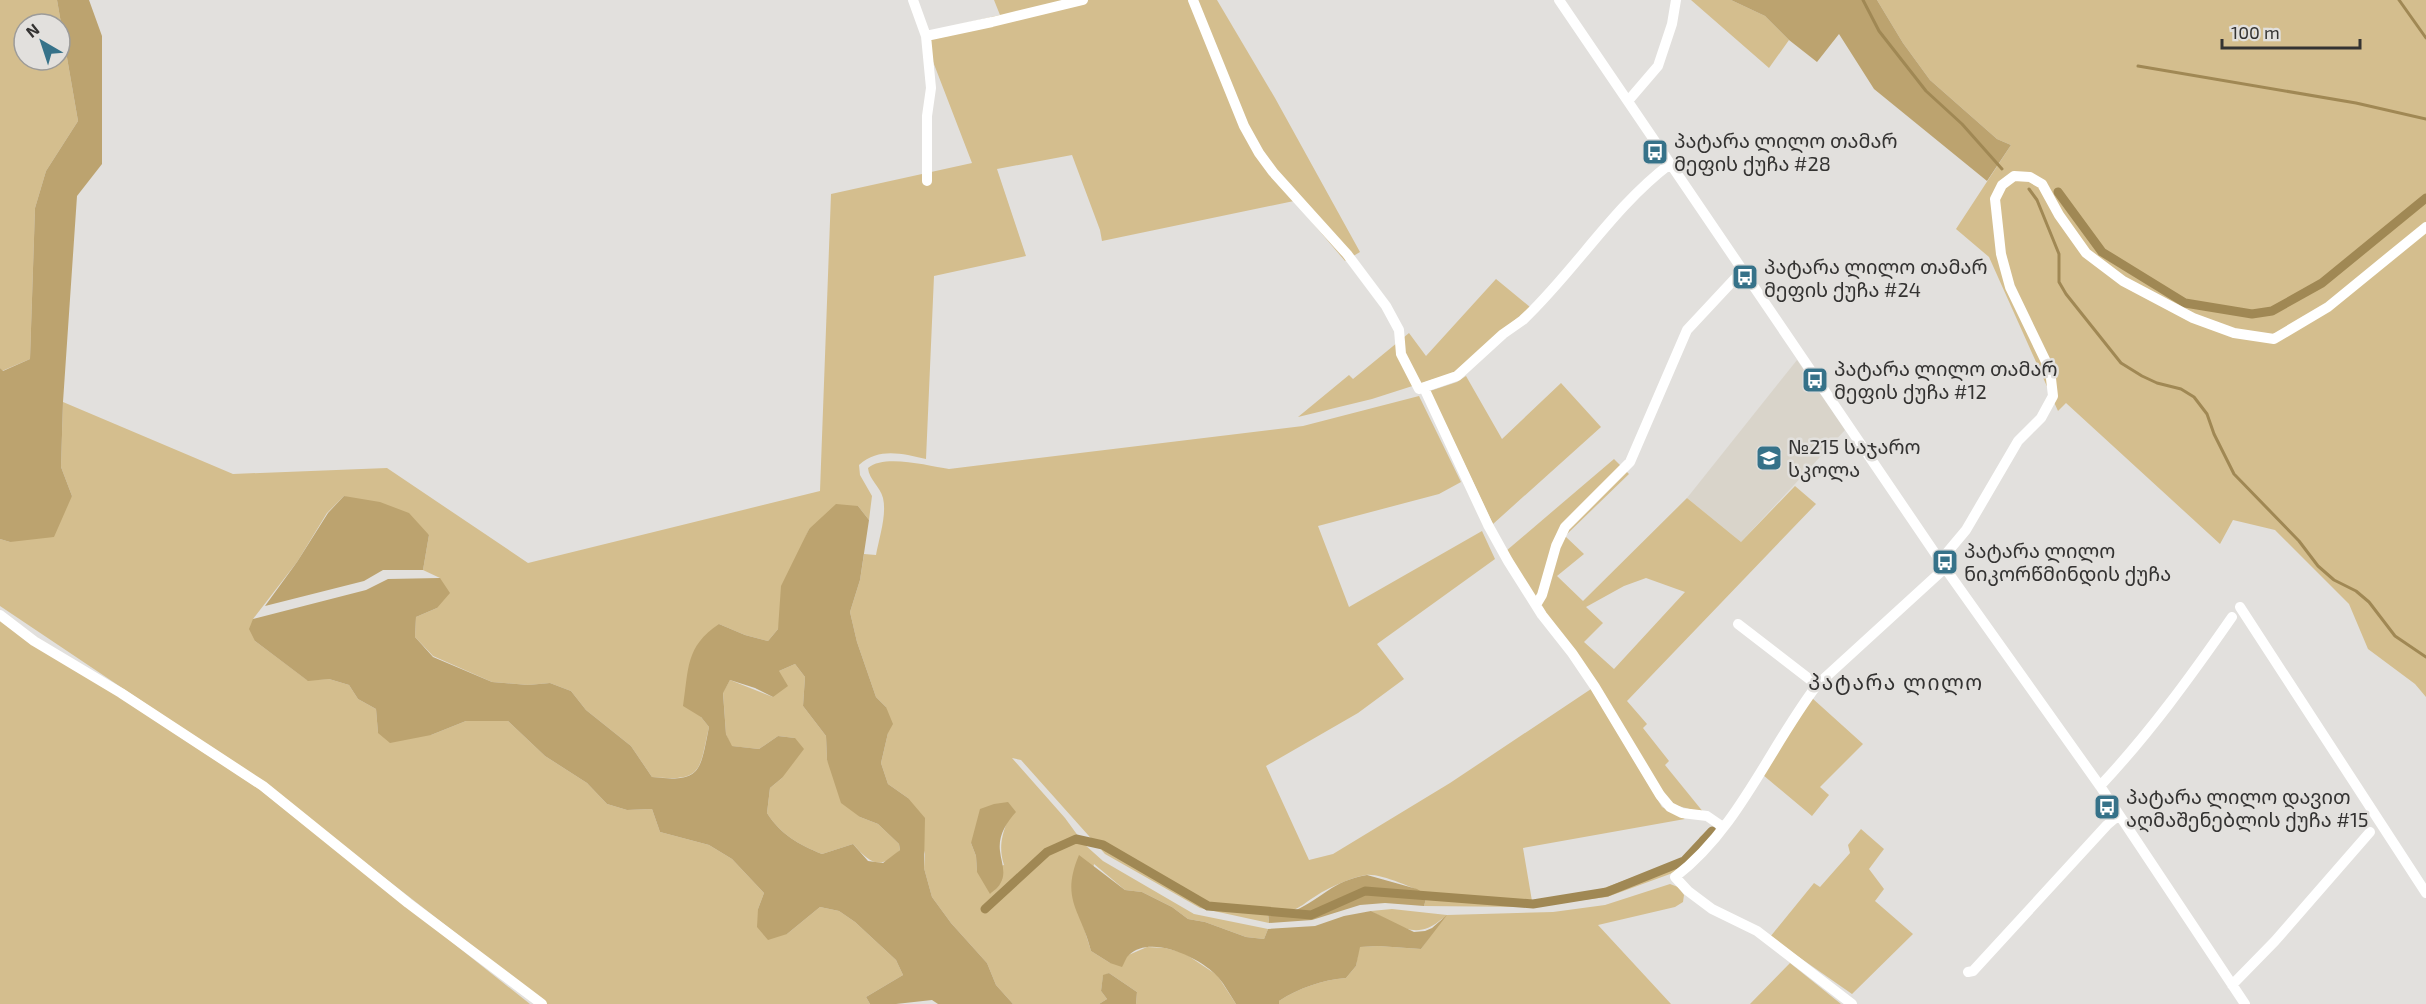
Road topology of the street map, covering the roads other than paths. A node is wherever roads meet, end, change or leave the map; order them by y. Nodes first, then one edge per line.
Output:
1 (913, 0) edge
2 (1083, 0) edge
3 (1192, 0) edge
4 (1559, 0) edge
5 (1676, 0) edge
6 (926, 36) junction
7 (1628, 101) junction
8 (1670, 164) junction
9 (927, 181) dead end
10 (2426, 227) edge
11 (1743, 270) junction
12 (1421, 389) junction
13 (1943, 564) junction
14 (1536, 605) junction
15 (2240, 607) dead end
16 (0, 615) edge
17 (2232, 617) dead end
18 (1738, 624) dead end
19 (1817, 685) junction
20 (2100, 786) junction
21 (2119, 815) junction
22 (1724, 827) junction
23 (2370, 832) dead end
24 (2426, 893) edge
25 (1968, 972) dead end
26 (2232, 984) junction
27 (542, 1004) edge
28 (1852, 1004) edge
29 (2245, 1004) edge

1 - 6 street
2 - 6 street
3 - 12 street
4 - 7 street
5 - 7 street
6 - 9 street
7 - 8 street
8 - 11 street
8 - 12 street
10 - 13 street
11 - 13 street
11 - 14 street
12 - 14 street
13 - 19 street
13 - 20 street
14 - 22 street
15 - 24 street
16 - 27 street
17 - 20 street
18 - 19 street
19 - 22 street
20 - 21 street
21 - 25 street
21 - 26 street
22 - 28 street
23 - 26 street
26 - 29 street

